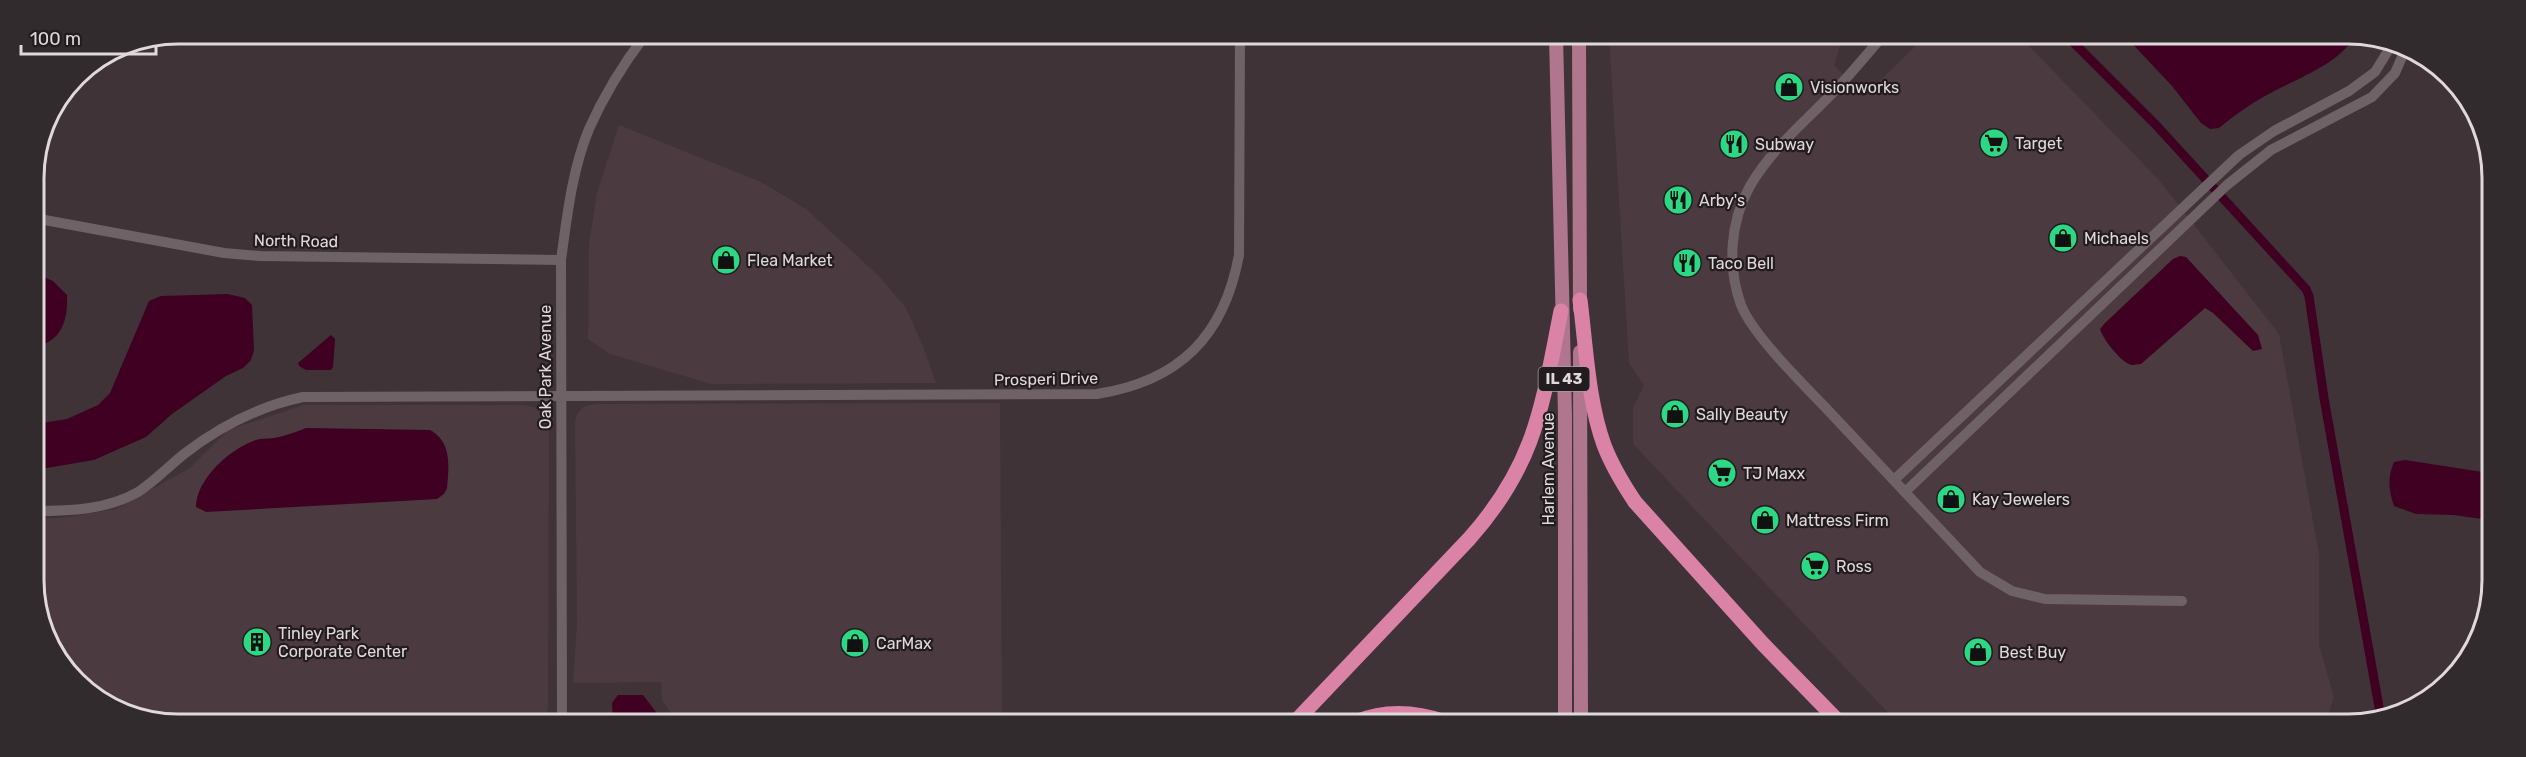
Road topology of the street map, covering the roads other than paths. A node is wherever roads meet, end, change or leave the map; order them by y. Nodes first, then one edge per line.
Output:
1 (638, 44) edge
2 (1240, 44) edge
3 (1556, 44) edge
4 (1579, 44) edge
5 (1876, 44) edge
6 (2389, 50) edge
7 (2403, 55) edge
8 (44, 220) edge
9 (561, 260) junction
10 (1580, 300) junction
11 (1561, 311) junction
12 (560, 396) junction
13 (1894, 480) junction
14 (1905, 492) junction
15 (44, 511) edge
16 (2182, 601) dead end
17 (1303, 713) edge
18 (1566, 713) edge
19 (1581, 713) edge
20 (1831, 713) edge
21 (562, 714) edge

1 - 9 street, Oak Park Avenue
2 - 12 street, Prosperi Drive
3 - 11 main road, Harlem Avenue / IL 43
4 - 10 main road, Harlem Avenue / IL 43
5 - 13 street
6 - 13 street
7 - 14 street
8 - 9 street, North Road
9 - 12 street, Oak Park Avenue
10 - 19 main road, Harlem Avenue / IL 43
10 - 20 highway
11 - 17 highway
11 - 18 main road, Harlem Avenue / IL 43
12 - 15 street, Prosperi Drive
12 - 21 street, Oak Park Avenue
13 - 14 street
14 - 16 street

